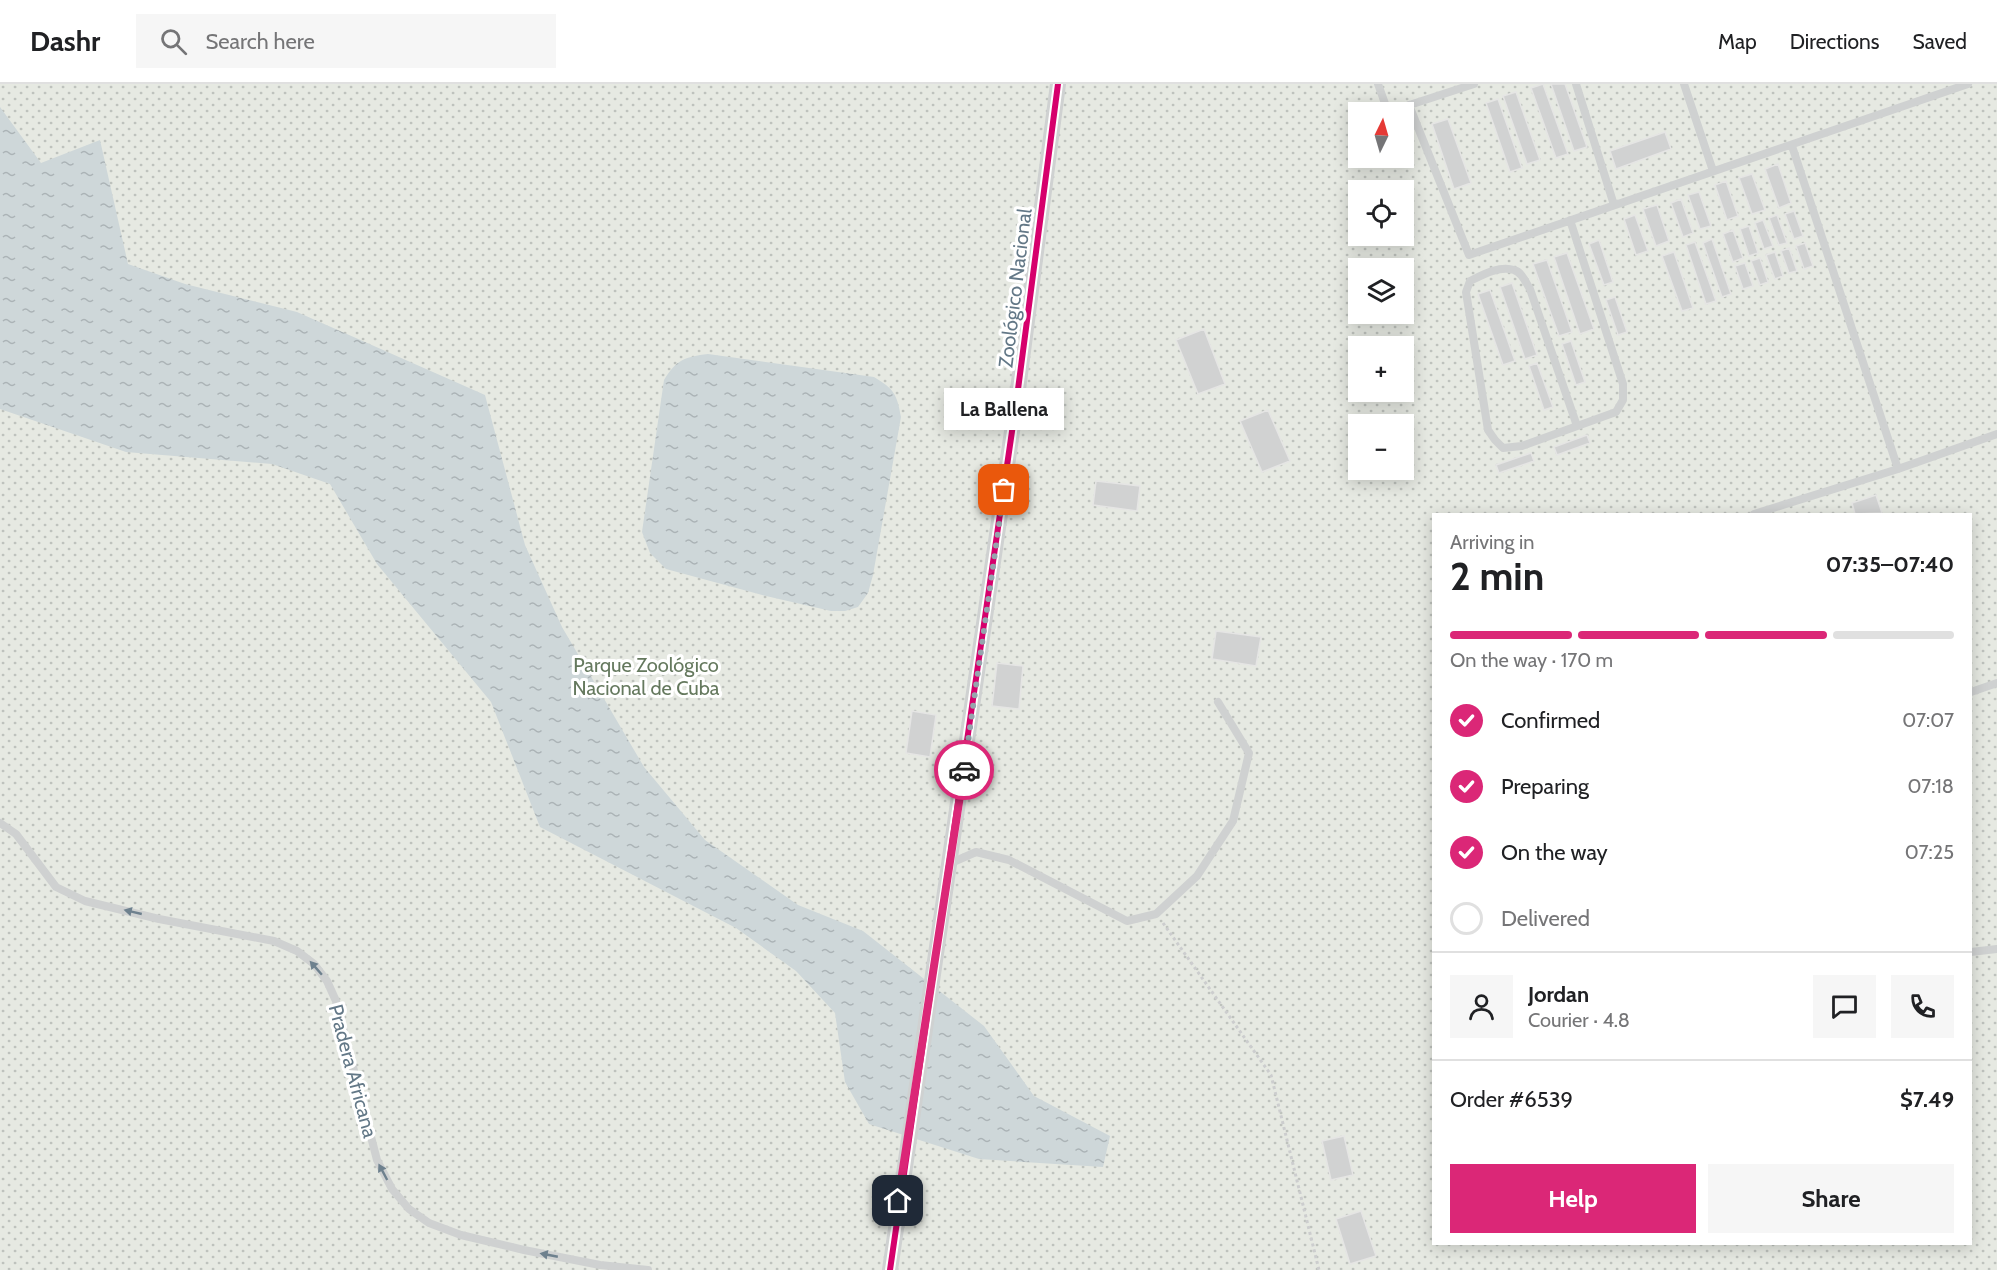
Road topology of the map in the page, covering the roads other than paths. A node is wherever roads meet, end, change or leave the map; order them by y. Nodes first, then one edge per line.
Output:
1 (1058, 84) edge
2 (1378, 84) edge
3 (1474, 84) edge
4 (1576, 84) edge
5 (1684, 84) edge
6 (1968, 84) edge
7 (1384, 102) edge
8 (1414, 103) edge
9 (1414, 120) edge
10 (1792, 146) junction
11 (1713, 171) junction
12 (1614, 205) junction
13 (1570, 220) junction
14 (1577, 426) junction
15 (1997, 434) edge
16 (1898, 469) junction
17 (1757, 513) edge
18 (1997, 683) edge
19 (1972, 692) edge
20 (1218, 702) dead end
21 (0, 823) edge
22 (951, 863) junction
23 (1997, 949) edge
24 (1972, 952) edge
25 (648, 1270) edge
26 (890, 1270) edge

1 - 22 street, Zoológico Nacional
2 - 7 lane
3 - 8 lane
4 - 12 lane
5 - 11 lane
6 - 10 lane
9 - 13 lane
10 - 11 lane
10 - 16 lane
11 - 12 lane
12 - 13 lane
13 - 14 lane
14 - 14 lane
15 - 16 lane
16 - 17 lane
18 - 19 lane
20 - 22 lane
25 -> 21 lane, Pradera Africana
22 - 26 street, Zoológico Nacional
23 - 24 lane

